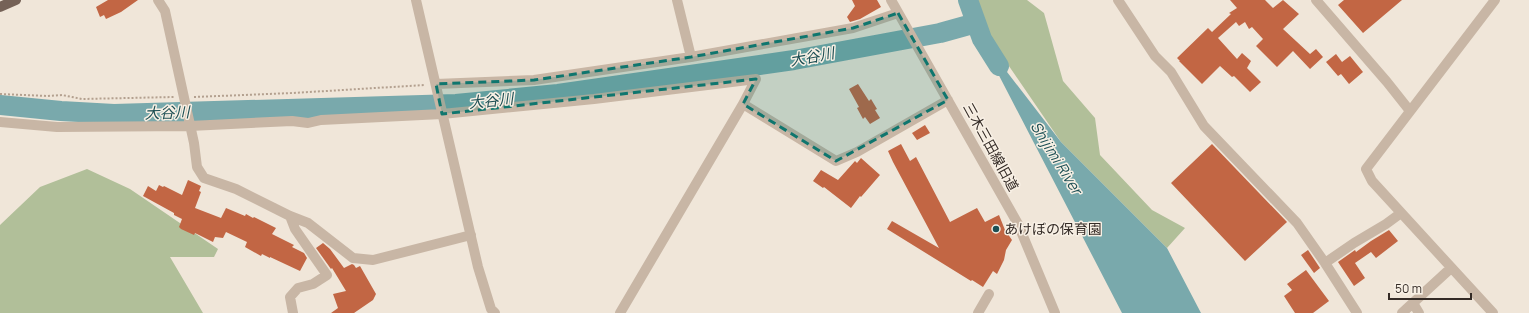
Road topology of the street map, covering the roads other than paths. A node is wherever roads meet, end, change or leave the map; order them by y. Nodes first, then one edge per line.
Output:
1 (16, 0) edge
2 (158, 0) edge
3 (416, 0) edge
4 (677, 0) edge
5 (891, 0) edge
6 (1118, 0) edge
7 (1316, 0) edge
8 (1495, 0) edge
9 (0, 7) edge
10 (898, 12) junction
11 (691, 57) junction
12 (436, 84) junction
13 (948, 100) junction
14 (743, 104) junction
15 (1410, 111) junction
16 (442, 114) junction
17 (0, 122) edge
18 (189, 124) junction
19 (1401, 213) junction
20 (290, 216) junction
21 (471, 235) junction
22 (1325, 263) junction
23 (1451, 268) junction
24 (989, 294) dead end
25 (1413, 303) junction
26 (1489, 312) edge
27 (293, 313) edge
28 (495, 313) edge
29 (620, 313) edge
30 (978, 313) edge
31 (1055, 313) edge
32 (1357, 313) edge
33 (1402, 313) edge
34 (1419, 313) edge

1 - 9 main road
2 - 18 street
3 - 12 street
4 - 11 street
5 - 10 street, 三木三田線旧道
6 - 22 street
7 - 15 street
8 - 15 street
10 - 11 street
10 - 13 street, 三木三田線旧道
11 - 12 street
12 - 16 street
13 - 14 street
13 - 31 street, 三木三田線旧道
14 - 16 street
14 - 29 street
15 - 19 street
16 - 18 street
16 - 21 street
17 - 18 street
18 - 20 street
19 - 22 street
19 - 23 street
20 - 21 street
20 - 27 street
21 - 28 street
22 - 32 street
23 - 25 street
23 - 26 street
24 - 30 street
25 - 33 street
25 - 34 street

